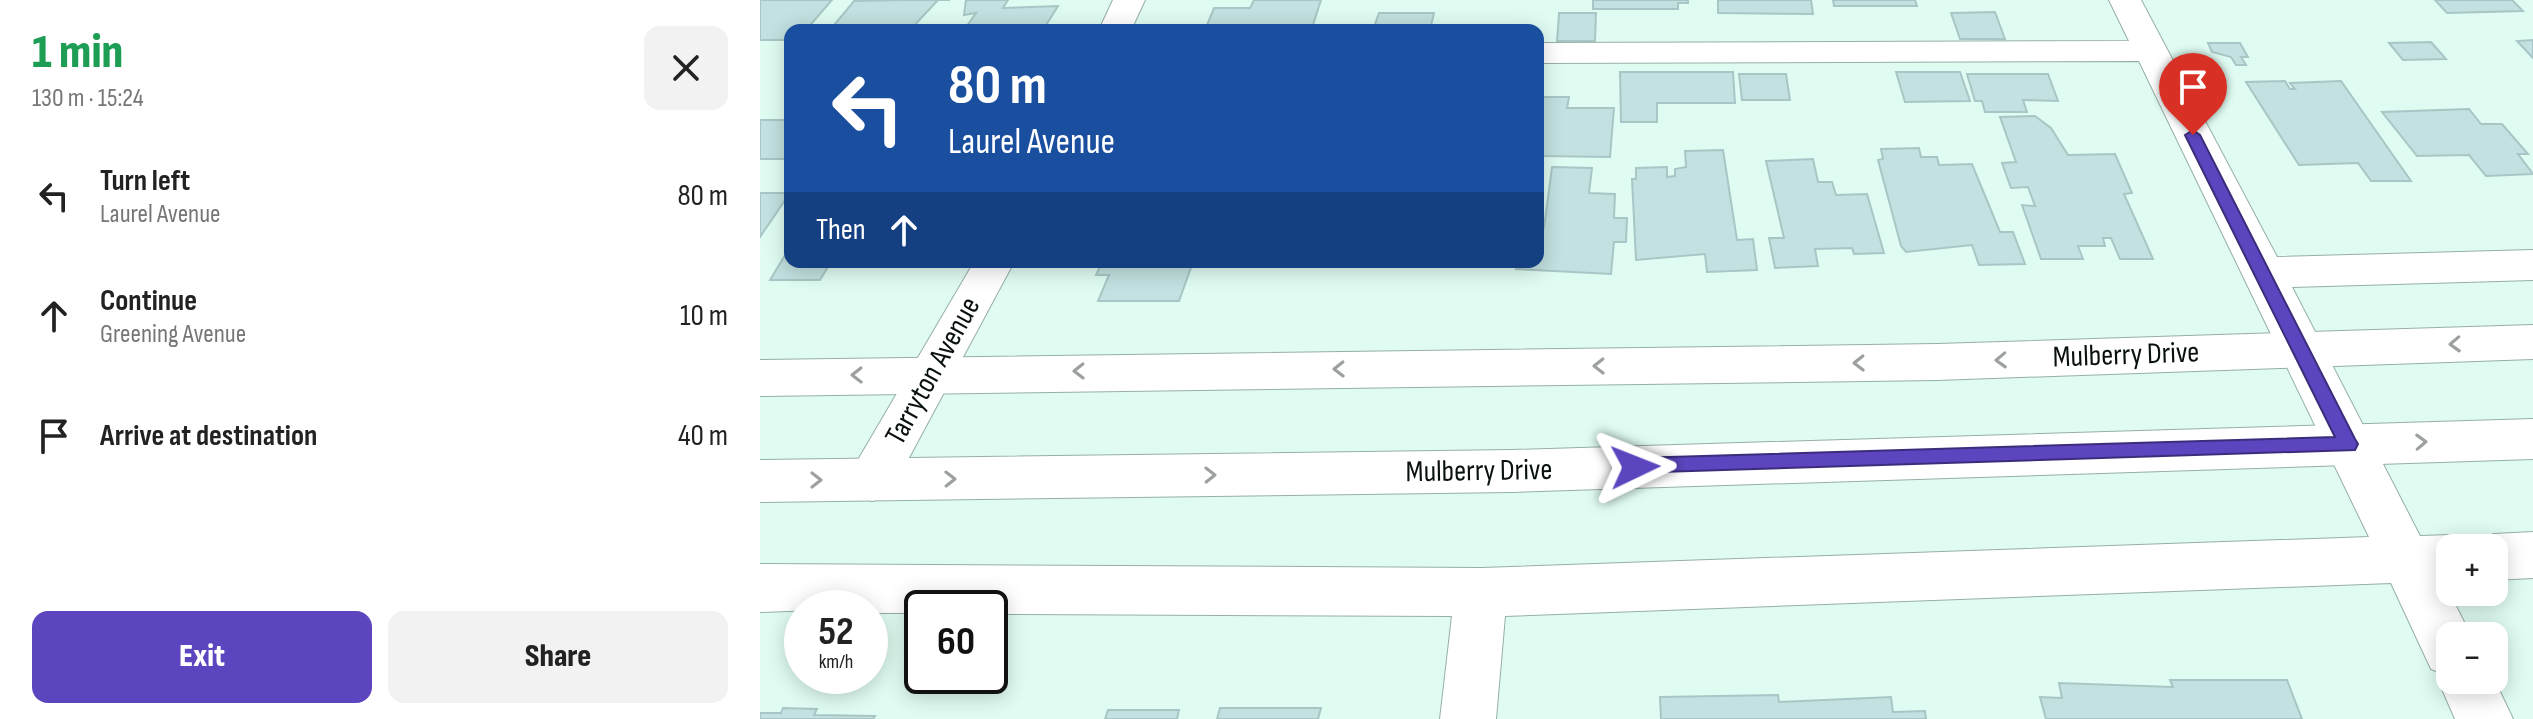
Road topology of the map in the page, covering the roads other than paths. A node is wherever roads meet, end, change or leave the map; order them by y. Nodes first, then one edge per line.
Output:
1 (1129, 0) edge
2 (2125, 0) edge
3 (1118, 24) edge
4 (2150, 51) junction
5 (1544, 53) edge
6 (2533, 265) edge
7 (991, 268) edge
8 (2264, 273) junction
9 (2533, 342) edge
10 (2303, 349) junction
11 (935, 373) junction
12 (760, 378) edge
13 (2533, 439) edge
14 (2349, 444) junction
15 (872, 480) junction
16 (760, 481) edge
17 (2533, 555) edge
18 (2508, 556) edge
19 (2427, 558) edge
20 (760, 588) edge
21 (1481, 592) junction
22 (2443, 622) edge
23 (2472, 694) edge
24 (1468, 719) edge
25 (2485, 719) edge

1 - 3 main road
2 - 4 main road
4 - 5 main road
4 - 8 main road
6 - 8 main road
7 - 11 main road, Tarryton Avenue
8 - 10 main road
9 -> 10 main road, Mulberry Drive
10 -> 11 main road, Mulberry Drive
10 - 14 main road
11 -> 12 main road, Mulberry Drive
11 - 15 main road, Tarryton Avenue
14 -> 13 main road, Mulberry Drive
15 -> 14 main road, Mulberry Drive
14 - 19 main road
16 -> 15 main road, Mulberry Drive
17 - 18 main road
19 - 21 main road
19 - 22 main road
20 - 21 main road
21 - 24 main road
23 - 25 main road

